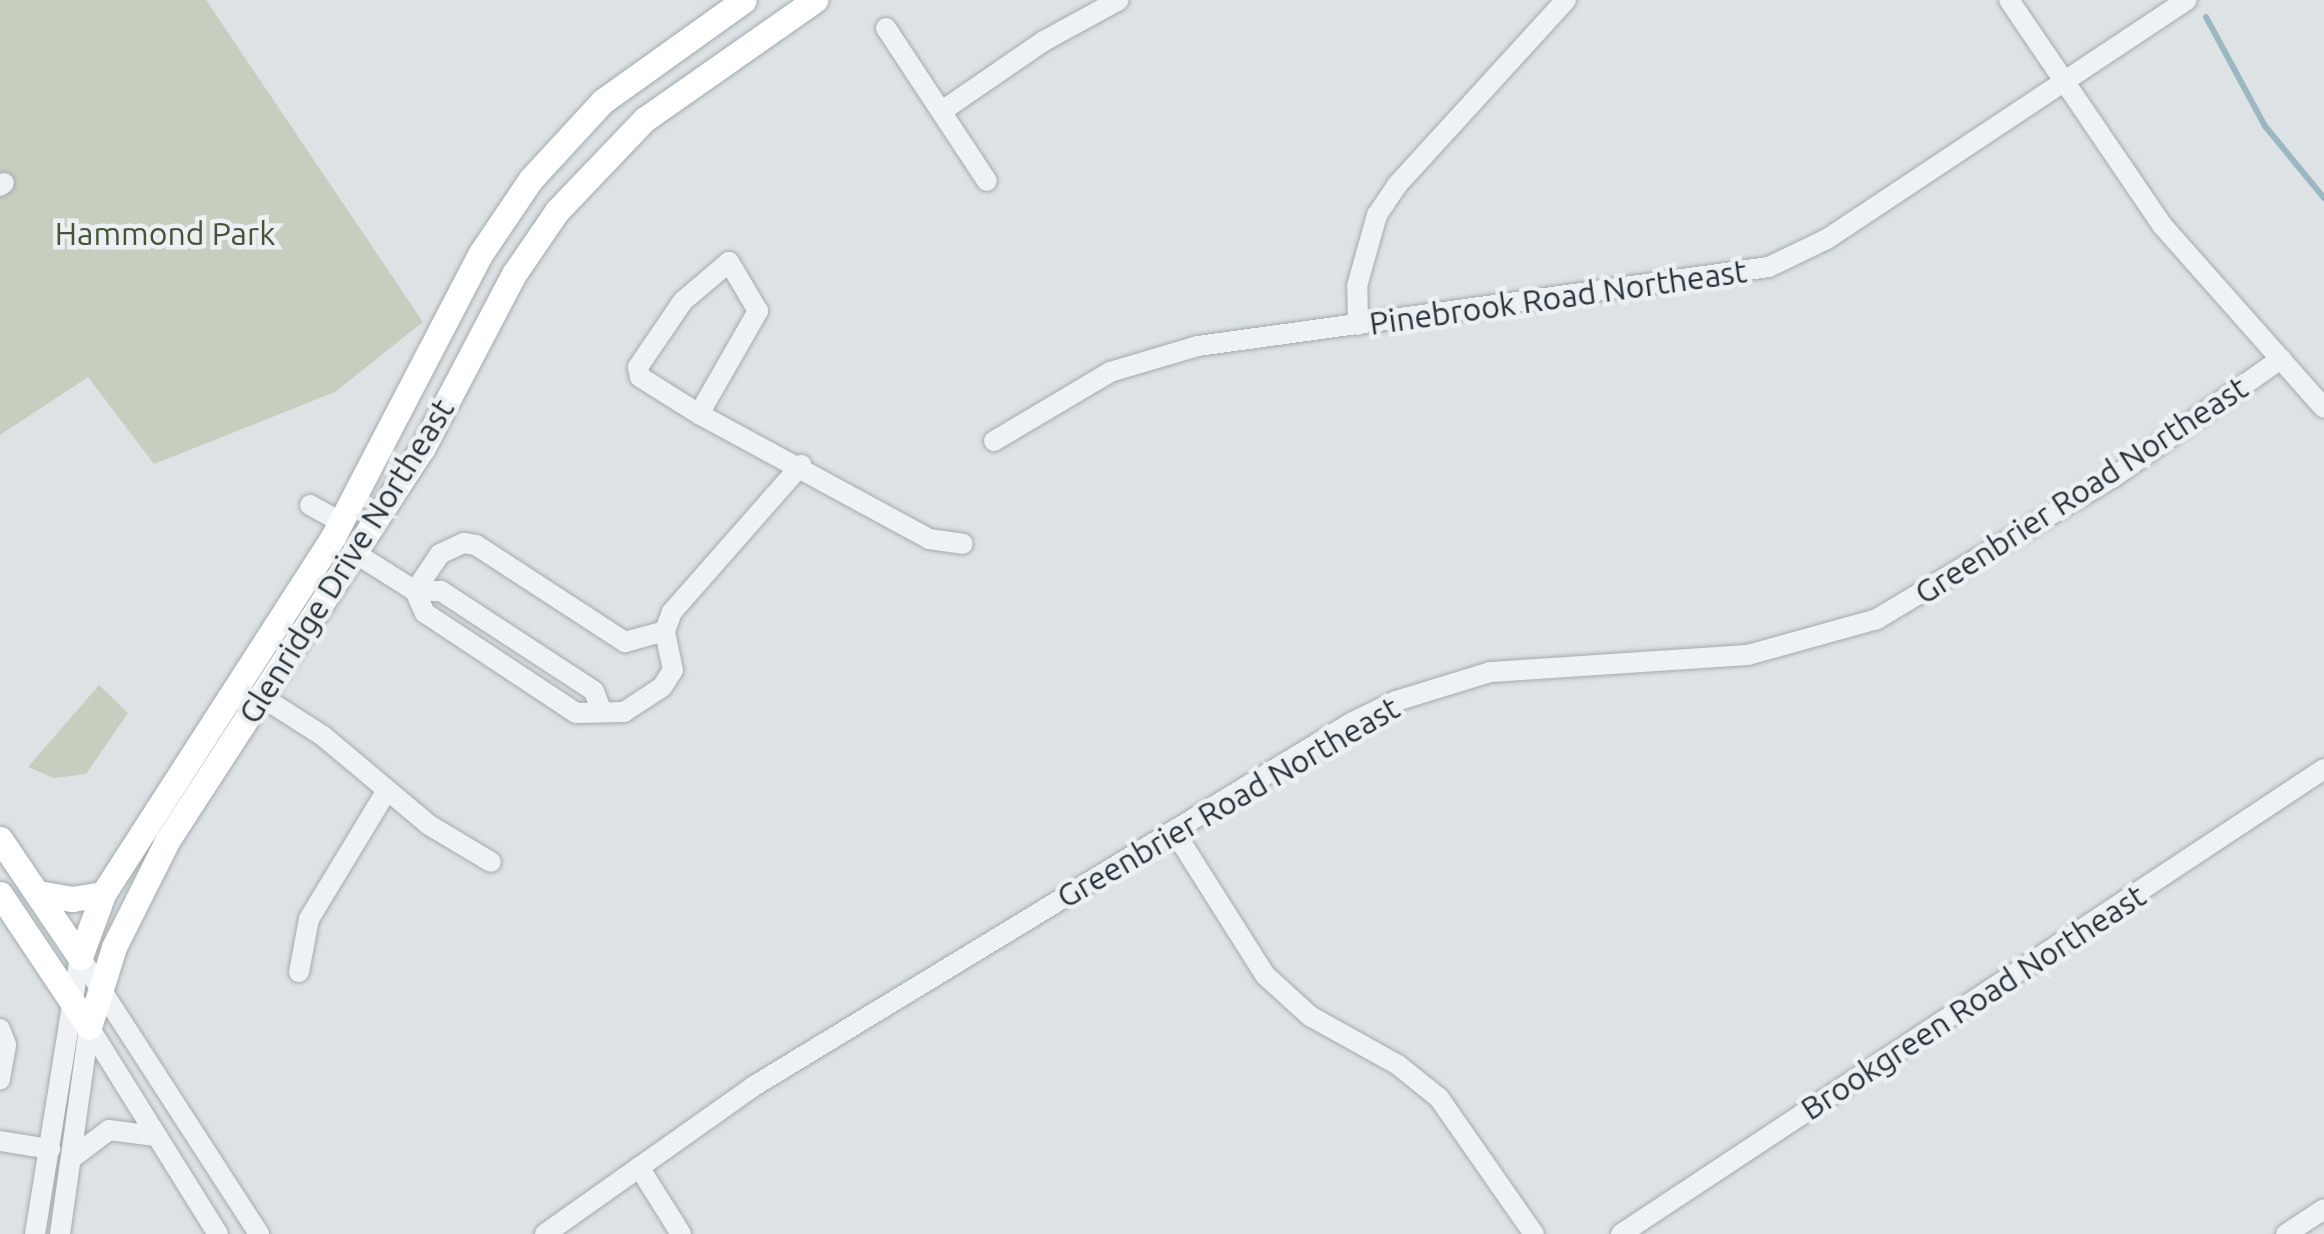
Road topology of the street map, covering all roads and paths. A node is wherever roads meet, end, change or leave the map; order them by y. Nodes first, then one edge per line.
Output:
1 (744, 0) edge
2 (814, 0) edge
3 (1119, 0) edge
4 (1566, 0) edge
5 (2009, 0) edge
6 (2187, 0) edge
7 (886, 28) dead end
8 (2064, 82) junction
9 (942, 111) junction
10 (987, 180) dead end
11 (1358, 325) junction
12 (2281, 359) junction
13 (2324, 408) edge
14 (699, 414) junction
15 (994, 441) dead end
16 (800, 465) junction
17 (310, 505) dead end
18 (341, 522) junction
19 (963, 544) dead end
20 (355, 553) junction
21 (415, 591) junction
22 (665, 632) junction
23 (262, 697) junction
24 (2324, 769) edge
25 (386, 792) junction
26 (1174, 831) junction
27 (0, 839) edge
28 (491, 862) dead end
29 (38, 893) junction
30 (0, 894) edge
31 (103, 894) junction
32 (80, 957) junction
33 (300, 972) dead end
34 (101, 988) junction
35 (70, 996) junction
36 (89, 1027) junction
37 (0, 1028) edge
38 (0, 1079) edge
39 (154, 1136) junction
40 (0, 1141) edge
41 (50, 1149) junction
42 (72, 1158) junction
43 (638, 1167) junction
44 (2324, 1209) edge
45 (36, 1234) edge
46 (60, 1234) edge
47 (218, 1234) edge
48 (259, 1234) edge
49 (544, 1234) edge
50 (681, 1234) edge
51 (1534, 1234) edge
52 (1621, 1234) edge
53 (2287, 1234) edge

1 - 18 main road, Glenridge Drive Northeast
2 - 20 main road, Glenridge Drive Northeast
3 - 9 street
4 - 11 street
5 - 8 street
6 - 8 street, Pinebrook Road Northeast
7 - 9 street
8 - 11 street, Pinebrook Road Northeast
8 - 12 street
9 - 10 street
11 - 15 street, Pinebrook Road Northeast
12 - 13 street
12 - 26 street, Greenbrier Road Northeast
14 - 14 street
14 - 16 street
16 - 19 street
16 - 22 street
17 - 18 street
18 - 31 main road, Glenridge Drive Northeast
20 - 21 street
20 - 23 main road, Glenridge Drive Northeast
21 - 22 street
21 - 22 street
23 - 25 street
23 - 34 main road, Glenridge Drive Northeast
24 - 52 street, Brookgreen Road Northeast
25 - 28 street
25 - 33 street
26 - 43 street, Greenbrier Road Northeast
26 - 51 street
27 - 29 main road
29 - 31 main road
29 - 32 main road
30 - 35 main road
31 - 32 main road, Glenridge Drive Northeast
32 - 34 street
32 - 35 street, Glenridge Drive Northeast
34 - 36 main road, Glenridge Drive Northeast
34 - 48 street
35 - 36 main road
35 - 41 street, Glenridge Drive Northeast
36 - 39 street
36 - 42 street, Glenridge Drive Northeast
37 - 38 street
39 - 42 street
39 - 47 street
40 - 41 street
41 - 45 street, Glenridge Drive Northeast
42 - 46 street, Glenridge Drive Northeast
43 - 49 street, Greenbrier Road Northeast
43 - 50 street
44 - 53 street

